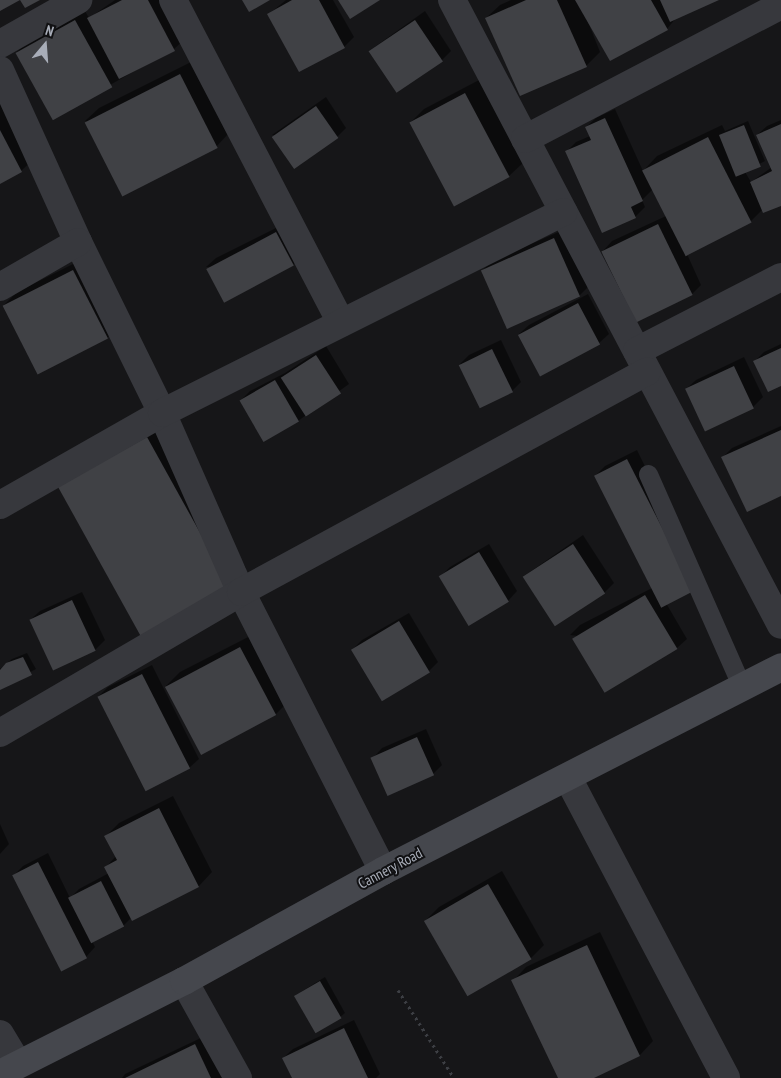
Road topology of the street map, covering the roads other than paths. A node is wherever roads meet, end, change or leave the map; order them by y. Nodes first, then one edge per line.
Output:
1 (78, 0) edge
2 (173, 0) edge
3 (452, 0) edge
4 (781, 5) edge
5 (0, 44) edge
6 (0, 70) edge
7 (525, 139) junction
8 (564, 212) junction
9 (78, 242) junction
10 (781, 277) edge
11 (0, 287) edge
12 (341, 324) junction
13 (642, 361) junction
14 (162, 413) junction
15 (648, 474) dead end
16 (0, 504) edge
17 (241, 592) junction
18 (781, 625) edge
19 (781, 667) edge
20 (742, 687) junction
21 (0, 734) edge
22 (568, 778) junction
23 (382, 871) junction
24 (184, 981) junction
25 (0, 1034) edge
26 (9, 1069) edge
27 (238, 1078) edge
28 (726, 1078) edge

1 - 5 street
2 - 12 street
3 - 7 street
4 - 7 street
6 - 9 street
7 - 8 street
8 - 12 street
8 - 13 street
9 - 11 street
9 - 14 street
10 - 13 street
12 - 14 street
13 - 17 street
13 - 18 street
14 - 16 street
14 - 17 street
15 - 20 lane
17 - 21 street
17 - 23 street
19 - 20 main road, Cannery Road
20 - 22 main road, Cannery Road
22 - 23 main road, Cannery Road
22 - 28 street
23 - 24 main road, Cannery Road
24 - 26 main road, Cannery Road
24 - 27 street
25 - 26 street

